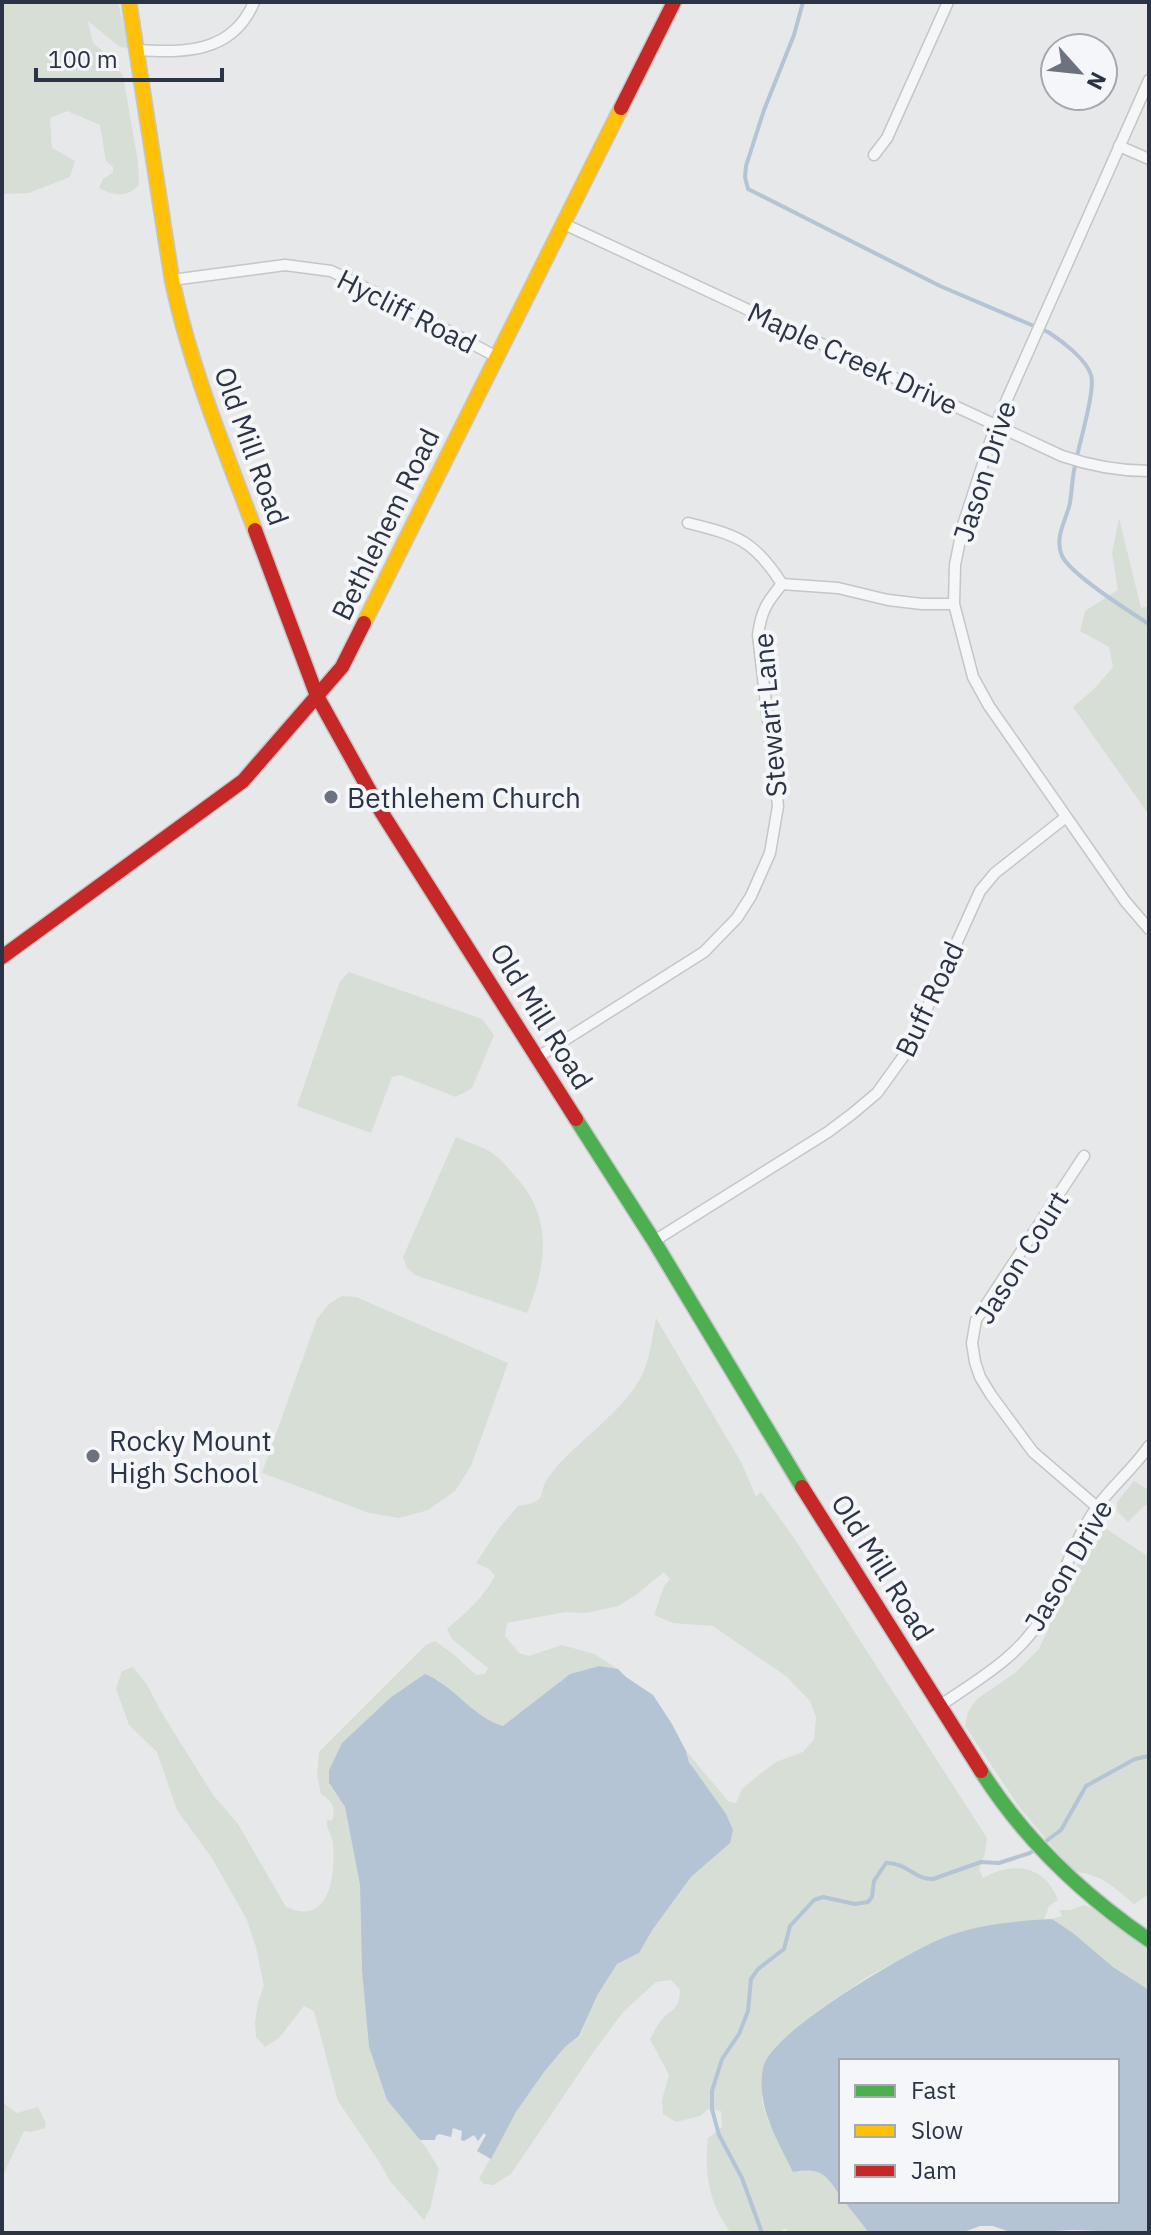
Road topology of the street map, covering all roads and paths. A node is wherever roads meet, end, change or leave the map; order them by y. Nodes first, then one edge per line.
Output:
1 (129, 2) edge
2 (254, 2) edge
3 (674, 2) edge
4 (948, 2) edge
5 (138, 50) junction
6 (1149, 80) edge
7 (1119, 146) junction
8 (874, 155) dead end
9 (1149, 159) edge
10 (564, 224) junction
11 (172, 280) junction
12 (497, 357) junction
13 (996, 424) junction
14 (1149, 471) edge
15 (688, 523) dead end
16 (782, 584) junction
17 (954, 604) junction
18 (317, 696) junction
19 (1066, 817) junction
20 (1149, 929) edge
21 (2, 957) edge
22 (538, 1057) junction
23 (1084, 1156) dead end
24 (654, 1241) junction
25 (1149, 1446) edge
26 (1097, 1507) junction
27 (941, 1705) junction
28 (1149, 1940) edge

1 - 5 street, Old Mill Road
2 - 5 street
3 - 10 street, Bethlehem Road
4 - 8 street
5 - 11 street, Old Mill Road
6 - 7 street, Jason Drive
7 - 9 street
7 - 13 street, Jason Drive
10 - 12 street, Bethlehem Road
10 - 13 street, Maple Creek Drive
11 - 12 street, Hycliff Road
11 - 18 street, Old Mill Road
12 - 18 street, Bethlehem Road
13 - 14 street, Maple Creek Drive
13 - 17 street, Jason Drive
15 - 16 street
16 - 17 street
16 - 22 street, Stewart Lane
17 - 19 street, Jason Drive
18 - 21 street, Bethlehem Road
18 - 22 street, Old Mill Road
19 - 20 street, Jason Drive
19 - 24 street, Buff Road
22 - 24 street, Old Mill Road
23 - 26 street, Jason Court
24 - 27 street, Old Mill Road
25 - 26 street, Jason Drive
26 - 27 street, Jason Drive
27 - 28 street, Old Mill Road

